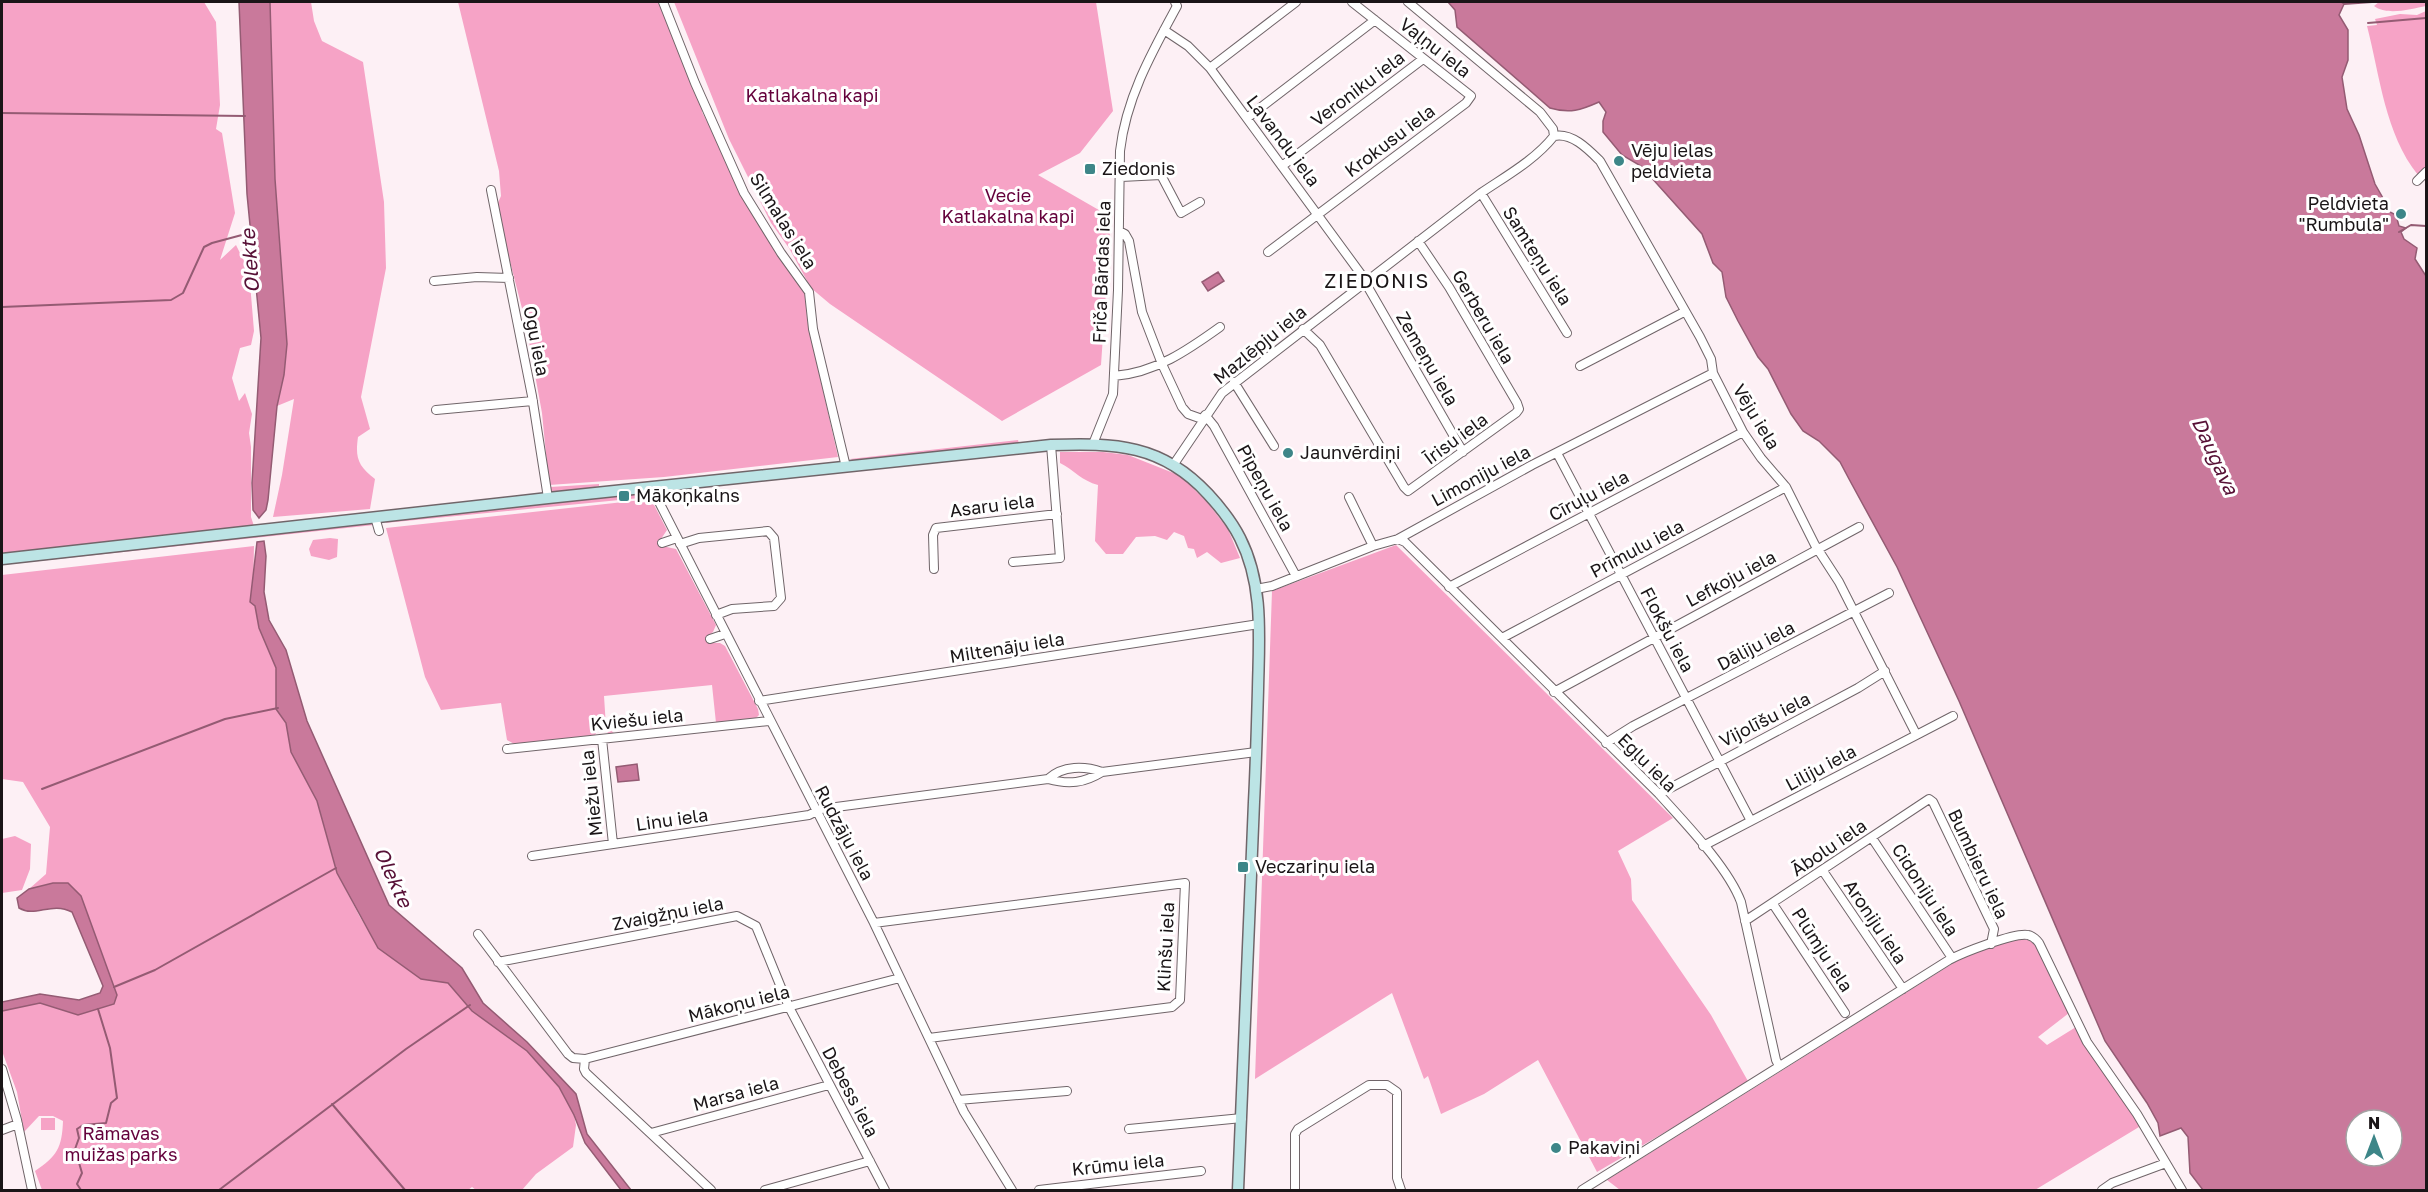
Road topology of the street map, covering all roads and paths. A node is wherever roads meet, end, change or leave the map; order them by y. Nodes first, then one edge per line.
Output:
1 (663, 2) edge
2 (1296, 2) edge
3 (1352, 2) edge
4 (1408, 2) edge
5 (1177, 3) edge
6 (1375, 20) junction
7 (1164, 30) junction
8 (1423, 59) junction
9 (1210, 68) junction
10 (1471, 96) joint
11 (1247, 118) junction
12 (1554, 136) junction
13 (1282, 166) junction
14 (2427, 172) edge
15 (1121, 177) junction
16 (2417, 181) dead end
17 (491, 190) dead end
18 (1481, 194) junction
19 (1200, 202) dead end
20 (1318, 214) junction
21 (1119, 231) junction
22 (1418, 242) junction
23 (1268, 252) dead end
24 (509, 278) junction
25 (434, 280) dead end
26 (1366, 282) junction
27 (1684, 312) junction
28 (1220, 327) dead end
29 (1303, 329) junction
30 (1568, 333) dead end
31 (1162, 364) junction
32 (1580, 366) dead end
33 (1713, 373) junction
34 (1114, 376) junction
35 (1234, 382) junction
36 (533, 401) junction
37 (1519, 409) joint
38 (436, 410) dead end
39 (1203, 417) junction
40 (1743, 432) junction
41 (1093, 444) junction
42 (1051, 445) junction
43 (1274, 446) dead end
44 (1463, 452) junction
45 (1557, 453) junction
46 (1174, 464) junction
47 (846, 467) junction
48 (655, 487) junction
49 (1786, 487) junction
50 (1349, 497) dead end
51 (548, 498) junction
52 (1057, 514) junction
53 (1589, 514) junction
54 (375, 517) junction
55 (1859, 527) dead end
56 (379, 531) dead end
57 (1398, 539) junction
58 (679, 541) junction
59 (662, 543) dead end
60 (1373, 546) junction
61 (1818, 549) junction
62 (2, 559) edge
63 (1012, 562) dead end
64 (934, 569) dead end
65 (1622, 575) junction
66 (1296, 576) junction
67 (1449, 587) junction
68 (1256, 589) junction
69 (1889, 593) dead end
70 (1854, 611) junction
71 (716, 615) junction
72 (1259, 624) junction
73 (725, 634) junction
74 (1654, 637) junction
75 (1502, 638) junction
76 (710, 639) dead end
77 (1885, 671) junction
78 (1554, 692) junction
79 (1687, 700) junction
80 (759, 701) junction
81 (1953, 716) dead end
82 (769, 721) junction
83 (1916, 734) junction
84 (602, 739) junction
85 (1606, 743) junction
86 (507, 748) dead end
87 (1256, 752) junction
88 (1719, 760) junction
89 (1102, 772) junction
90 (1048, 779) junction
91 (1659, 794) junction
92 (1929, 799) joint
93 (815, 812) junction
94 (1751, 821) junction
95 (1872, 838) junction
96 (613, 844) junction
97 (1703, 846) junction
98 (532, 856) dead end
99 (1823, 871) junction
100 (1773, 904) junction
101 (1745, 921) junction
102 (874, 923) junction
103 (478, 934) dead end
104 (1990, 944) junction
105 (1952, 958) junction
106 (498, 962) junction
107 (900, 978) junction
108 (1903, 989) junction
109 (789, 1007) junction
110 (1845, 1013) dead end
111 (929, 1038) junction
112 (585, 1059) junction
113 (1779, 1066) junction
114 (2, 1069) edge
115 (829, 1084) junction
116 (1067, 1091) dead end
117 (958, 1100) junction
118 (1242, 1118) junction
119 (18, 1124) junction
120 (1129, 1129) dead end
121 (2, 1130) edge
122 (651, 1133) junction
123 (870, 1161) junction
124 (2166, 1163) junction
125 (1201, 1171) dead end
126 (32, 1191) edge
127 (711, 1191) edge
128 (765, 1191) edge
129 (885, 1191) edge
130 (1012, 1191) edge
131 (1039, 1191) edge
132 (1238, 1191) edge
133 (1295, 1191) edge
134 (1401, 1191) edge
135 (1582, 1191) edge
136 (2102, 1191) edge
137 (2182, 1191) edge

1 - 47 street, Silmalas iela
2 - 9 street
3 - 6 street, Vaļņu iela
4 - 12 street
5 - 7 street, Friča Bārdas iela
6 - 8 street, Vaļņu iela
6 - 11 street
7 - 9 street, Lavandu iela
7 - 15 street, Friča Bārdas iela
8 - 10 street, Vaļņu iela
8 - 13 street, Veroniku iela
9 - 11 street, Lavandu iela
10 - 20 street, Krokusu iela
11 - 13 street, Lavandu iela
12 - 18 street, Mazlēpju iela
12 - 27 street, Vēju iela
13 - 20 street, Lavandu iela
14 - 16 street
15 - 19 street
15 - 21 street, Friča Bārdas iela
17 - 24 street, Ogu iela
18 - 22 street, Mazlēpju iela
18 - 30 street, Samteņu iela
20 - 23 street, Krokusu iela
20 - 26 street, Lavandu iela
21 - 31 street, Pīpeņu iela
21 - 34 street, Friča Bārdas iela
22 - 26 street, Mazlēpju iela
22 - 37 street, Gerberu iela
24 - 25 street
24 - 36 street, Ogu iela
26 - 29 street, Mazlēpju iela
26 - 44 street, Zemeņu iela
27 - 32 street
27 - 33 street, Vēju iela
28 - 31 street
29 - 35 street, Mazlēpju iela
29 - 44 street, Īrisu iela
31 - 34 street
31 - 39 street, Pīpeņu iela
33 - 40 street, Vēju iela
33 - 45 street, Limoniju iela
34 - 41 street, Friča Bārdas iela
35 - 39 street, Mazlēpju iela
35 - 43 street
36 - 38 street
36 - 51 street, Ogu iela
37 - 44 street, Īrisu iela
39 - 46 street, Mazlēpju iela
39 - 66 street, Pīpeņu iela
40 - 49 street, Vēju iela
40 - 53 street, Cīruļu iela
41 - 42 main road
41 - 46 main road
42 - 47 main road
42 - 52 street
45 - 53 street, Flokšu iela
45 - 57 street, Limoniju iela
46 - 68 main road
47 - 48 main road
48 - 51 main road
48 - 58 street, Rudzāju iela
49 - 61 street, Vēju iela
49 - 65 street, Prīmulu iela
50 - 60 street
51 - 54 main road
52 - 63 street
52 - 64 street, Asaru iela
53 - 65 street, Flokšu iela
53 - 67 street, Cīruļu iela
54 - 56 street
54 - 62 main road
55 - 61 street, Lefkoju iela
57 - 60 street, Limoniju iela
57 - 67 street, Egļu iela
58 - 59 street
58 - 71 street, Rudzāju iela
58 - 71 street
60 - 66 street, Limoniju iela
61 - 70 street, Vēju iela
61 - 74 street, Lefkoju iela
65 - 74 street, Flokšu iela
65 - 75 street, Prīmulu iela
66 - 68 street, Limoniju iela
67 - 75 street, Egļu iela
68 - 72 main road
69 - 70 street, Dāliju iela
70 - 77 street, Vēju iela
70 - 79 street, Dāliju iela
71 - 73 street, Rudzāju iela
72 - 80 street, Miltenāju iela
72 - 87 main road
73 - 76 street
73 - 80 street, Rudzāju iela
74 - 78 street, Lefkoju iela
74 - 79 street, Flokšu iela
75 - 78 street, Egļu iela
77 - 83 street, Vēju iela
77 - 88 street, Vijolīšu iela
78 - 85 street, Egļu iela
79 - 85 street, Dāliju iela
79 - 88 street, Flokšu iela
80 - 82 street, Rudzāju iela
81 - 83 street, Liliju iela
82 - 84 street, Kviešu iela
82 - 93 street, Rudzāju iela
83 - 94 street, Liliju iela
84 - 86 street, Kviešu iela
84 - 96 street, Miežu iela
85 - 91 street, Egļu iela
87 - 89 street
87 - 118 main road
88 - 91 street, Vijolīšu iela
88 - 94 street, Flokšu iela
89 - 90 street
89 - 90 street
90 - 93 street
91 - 97 street, Egļu iela
92 - 95 street, Ābolu iela
92 - 104 street, Bumbieru iela
93 - 96 street, Linu iela
93 - 102 street, Rudzāju iela
94 - 97 street, Liliju iela
95 - 99 street, Ābolu iela
95 - 105 street, Cidoniju iela
96 - 98 street, Linu iela
97 - 101 street, Egļu iela
99 - 100 street, Ābolu iela
99 - 108 street, Aroniju iela
100 - 101 street, Ābolu iela
100 - 110 street, Plūmju iela
101 - 113 street, Egļu iela
102 - 107 street, Rudzāju iela
102 - 111 street, Klinšu iela
103 - 106 street
104 - 105 street
104 - 124 street
105 - 108 street
106 - 109 street, Zvaigžņu iela
106 - 112 street
107 - 109 street, Mākoņu iela
107 - 111 street, Rudzāju iela
108 - 113 street
109 - 112 street, Mākoņu iela
109 - 115 street, Debess iela
111 - 117 street, Rudzāju iela
112 - 122 street
113 - 135 street
114 - 119 street
115 - 122 street, Marsa iela
115 - 123 street, Debess iela
116 - 117 street
117 - 130 street, Rudzāju iela
118 - 120 street
118 - 132 main road
119 - 121 street
119 - 126 street
122 - 127 street
123 - 128 street
123 - 129 street, Debess iela
124 - 136 street
124 - 137 street
125 - 131 street, Krūmu iela
133 - 134 street

